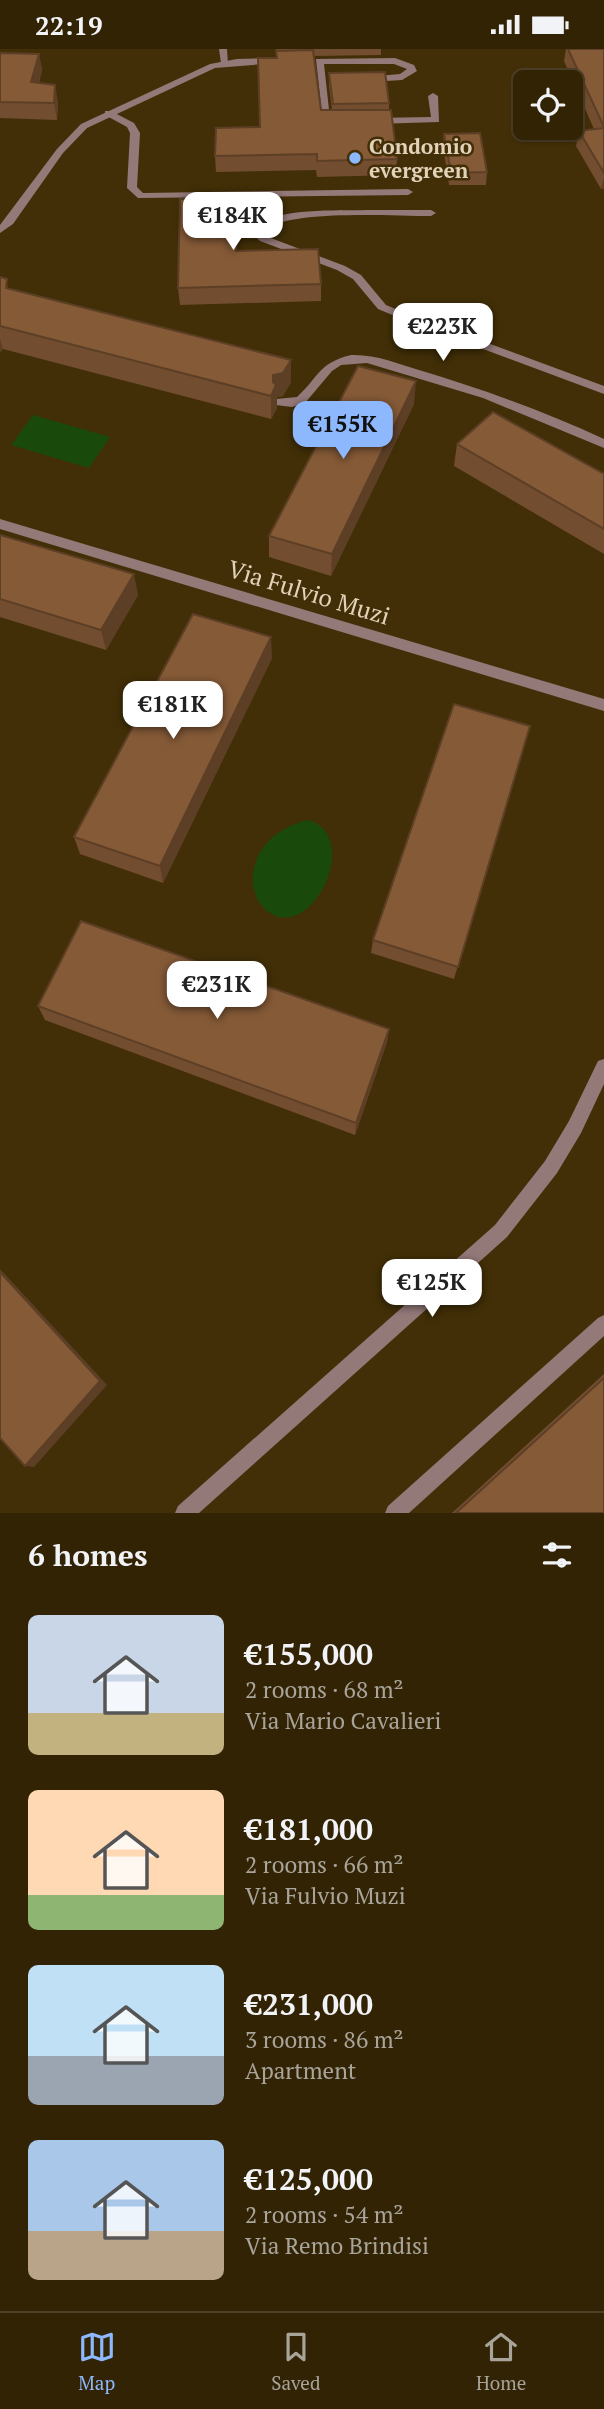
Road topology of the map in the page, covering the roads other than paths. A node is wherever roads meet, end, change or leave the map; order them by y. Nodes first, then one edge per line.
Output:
1 (223, 49) edge
2 (337, 49) edge
3 (287, 61) edge
4 (314, 61) junction
5 (225, 63) junction
6 (333, 79) edge
7 (358, 79) edge
8 (321, 80) junction
9 (433, 96) dead end
10 (108, 113) junction
11 (367, 121) edge
12 (340, 122) edge
13 (408, 192) dead end
14 (431, 213) dead end
15 (0, 230) edge
16 (604, 390) edge
17 (280, 402) edge
18 (604, 444) edge
19 (0, 524) edge
20 (604, 705) edge
21 (604, 1067) edge
22 (604, 1324) edge
23 (185, 1513) edge
24 (395, 1513) edge

1 - 5 street
2 - 4 street
3 - 5 street
4 - 7 street
4 - 8 street
5 - 10 street
6 - 8 street
8 - 12 street
9 - 11 street
10 - 13 street
10 - 15 street
14 - 16 street
17 - 18 street
19 - 20 street, Via Fulvio Muzi
21 - 23 street
22 - 24 street

